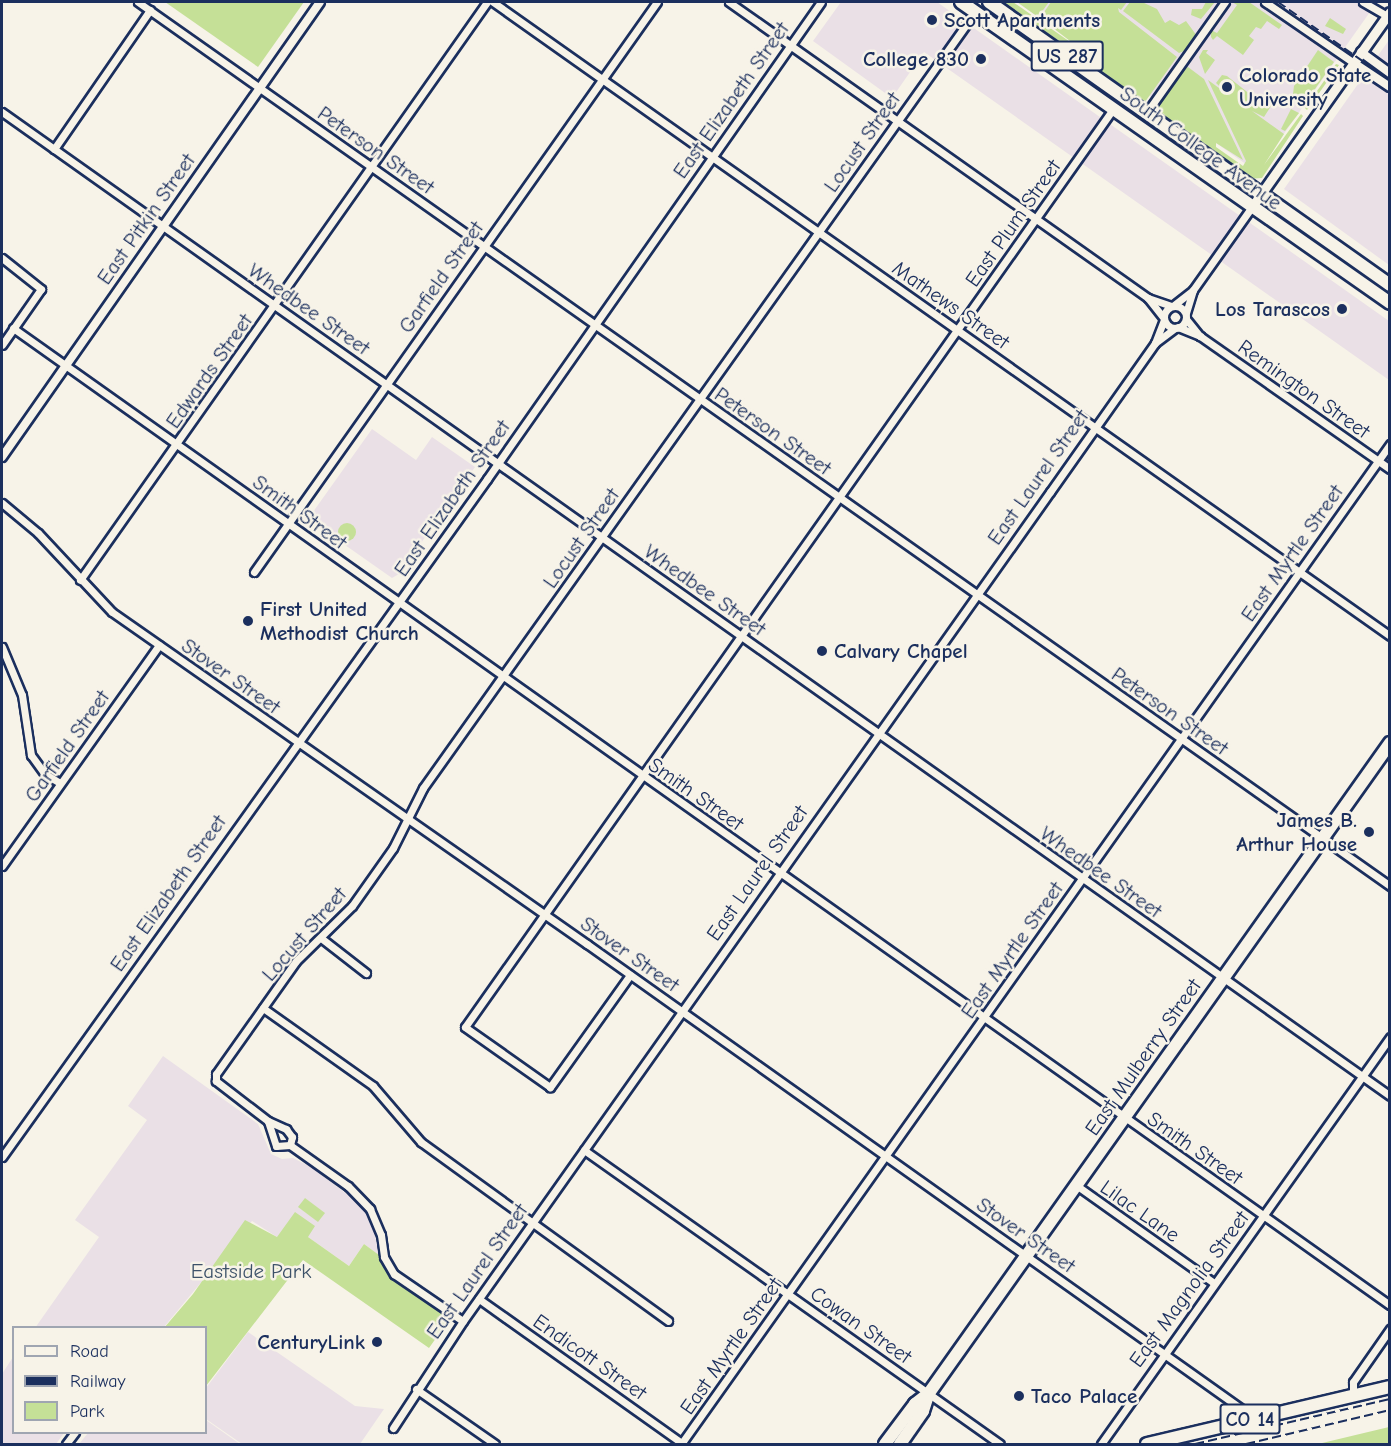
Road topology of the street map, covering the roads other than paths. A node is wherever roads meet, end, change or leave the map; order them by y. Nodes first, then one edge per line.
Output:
1 (138, 2) edge
2 (320, 2) edge
3 (487, 2) edge
4 (493, 2) edge
5 (657, 2) edge
6 (729, 2) edge
7 (821, 2) edge
8 (961, 2) edge
9 (989, 2) edge
10 (1225, 2) edge
11 (1265, 2) edge
12 (1363, 2) edge
13 (150, 10) junction
14 (975, 12) junction
15 (1388, 14) edge
16 (1023, 26) junction
17 (790, 45) junction
18 (1361, 52) junction
19 (1354, 63) junction
20 (1389, 73) edge
21 (601, 79) junction
22 (260, 87) junction
23 (1389, 87) edge
24 (1113, 109) junction
25 (1146, 111) junction
26 (2, 112) edge
27 (897, 121) junction
28 (54, 149) junction
29 (712, 157) junction
30 (371, 166) junction
31 (1261, 194) junction
32 (1251, 208) junction
33 (1036, 219) junction
34 (163, 226) junction
35 (818, 231) junction
36 (483, 245) junction
37 (2, 258) edge
38 (1389, 285) edge
39 (1193, 290) junction
40 (1148, 298) junction
41 (1389, 303) edge
42 (276, 305) junction
43 (1173, 306) junction
44 (1186, 316) junction
45 (1164, 318) junction
46 (594, 324) junction
47 (13, 328) junction
48 (1176, 328) junction
49 (957, 330) junction
50 (1200, 336) junction
51 (1155, 343) junction
52 (2, 345) edge
53 (66, 365) junction
54 (387, 384) junction
55 (700, 399) junction
56 (1095, 428) junction
57 (177, 444) junction
58 (1389, 444) edge
59 (2, 457) edge
60 (1378, 461) junction
61 (497, 464) junction
62 (1389, 469) edge
63 (838, 497) junction
64 (2, 502) edge
65 (288, 525) junction
66 (602, 537) junction
67 (254, 572) dead end
68 (1299, 572) junction
69 (80, 580) junction
70 (977, 595) junction
71 (399, 602) junction
72 (741, 636) junction
73 (1389, 636) edge
74 (159, 645) junction
75 (2, 647) edge
76 (503, 677) junction
77 (878, 734) junction
78 (1181, 739) junction
79 (297, 741) junction
80 (1389, 743) edge
81 (642, 776) junction
82 (60, 783) junction
83 (409, 818) junction
84 (1322, 838) junction
85 (3, 862) edge
86 (778, 873) junction
87 (1082, 879) junction
88 (1389, 886) edge
89 (544, 913) junction
90 (321, 938) junction
91 (366, 973) dead end
92 (630, 975) junction
93 (1222, 979) junction
94 (263, 1008) junction
95 (681, 1011) junction
96 (984, 1018) junction
97 (1389, 1037) edge
98 (1361, 1076) junction
99 (1389, 1096) edge
100 (1124, 1118) junction
101 (268, 1121) junction
102 (290, 1145) junction
103 (584, 1150) junction
104 (886, 1156) junction
105 (2, 1157) edge
106 (1076, 1185) junction
107 (1262, 1215) junction
108 (532, 1223) junction
109 (1026, 1256) junction
110 (1214, 1283) junction
111 (788, 1294) junction
112 (479, 1299) junction
113 (1389, 1305) edge
114 (463, 1321) junction
115 (668, 1321) dead end
116 (1389, 1329) edge
117 (1163, 1353) junction
118 (1389, 1387) edge
119 (416, 1389) junction
120 (928, 1393) junction
121 (1353, 1395) junction
122 (1250, 1419) junction
123 (393, 1428) dead end
124 (495, 1444) edge
125 (682, 1444) edge
126 (885, 1444) edge
127 (900, 1444) edge
128 (1000, 1444) edge
129 (1101, 1444) edge
130 (1147, 1444) edge

1 - 13 street, Peterson Street
2 - 22 street, East Pitkin Street
3 - 30 street, Edwards Street
4 - 21 street, Mathews Street
5 - 21 street, Garfield Street
6 - 17 street
7 - 17 street, East Elizabeth Street
8 - 14 highway, South College Avenue / US 287
9 - 16 highway, South College Avenue / US 287
10 - 25 street
11 - 19 street
12 - 15 street
13 - 22 street, Peterson Street
13 - 28 street
14 - 16 highway
14 - 24 highway, South College Avenue / US 287
14 - 27 street, Locust Street
15 - 18 main road
16 - 25 highway, South College Avenue / US 287
17 - 27 street
17 - 29 street, East Elizabeth Street
18 - 19 main road
18 - 20 street
19 - 23 street
19 - 31 main road
21 - 29 street, Mathews Street
21 - 36 street, Garfield Street
22 - 30 street, Peterson Street
22 - 34 street, East Pitkin Street
24 - 25 highway
24 - 32 highway, South College Avenue / US 287
24 - 33 street, East Plum Street
25 - 31 highway, South College Avenue / US 287
26 - 28 street, Whedbee Street
27 - 33 street
27 - 35 street, Locust Street
28 - 34 street, Whedbee Street
29 - 35 street, Mathews Street
29 - 46 street, East Elizabeth Street
30 - 36 street, Peterson Street
30 - 42 street, Edwards Street
31 - 32 main road
31 - 38 highway, South College Avenue / US 287
32 - 39 street
32 - 41 highway, South College Avenue / US 287
33 - 40 street
33 - 49 street, East Plum Street
34 - 42 street, Whedbee Street
34 - 53 street, East Pitkin Street
35 - 49 street, Mathews Street
35 - 55 street, Locust Street
36 - 46 street, Peterson Street
36 - 54 street, Garfield Street
37 - 47 street
39 - 43 street
39 - 44 street
40 - 43 street
40 - 45 street
42 - 54 street, Whedbee Street
42 - 57 street, Edwards Street
43 - 44 street, Remington Street
43 - 45 street, East Laurel Street
44 - 48 street, East Laurel Street
44 - 50 street, Remington Street
45 - 48 street, Remington Street
45 - 51 street, East Laurel Street
46 - 55 street, Peterson Street
46 - 61 street, East Elizabeth Street
47 - 52 street
47 - 53 street, Smith Street
48 - 50 street, Remington Street
48 - 51 street, East Laurel Street
49 - 56 street, Mathews Street
49 - 63 street, East Plum Street
50 - 60 street, Remington Street
51 - 56 street, East Laurel Street
53 - 57 street, Smith Street
53 - 59 street, East Pitkin Street
54 - 61 street, Whedbee Street
54 - 65 street, Garfield Street
55 - 63 street, Peterson Street
55 - 66 street, Locust Street
56 - 68 street, Mathews Street
56 - 70 street, East Laurel Street
57 - 65 street, Smith Street
57 - 69 street, Edwards Street
58 - 60 street, East Myrtle Street
60 - 62 street, Remington Street
60 - 68 street, East Myrtle Street
61 - 66 street, Whedbee Street
61 - 71 street, East Elizabeth Street
63 - 70 street, Peterson Street
63 - 72 street, East Plum Street
64 - 69 street, Stover Street
65 - 67 street, Garfield Street
65 - 71 street, Smith Street
66 - 72 street, Whedbee Street
66 - 76 street, Locust Street
68 - 73 street, Mathews Street
68 - 78 street, East Myrtle Street
69 - 74 street, Stover Street
70 - 77 street, East Laurel Street
70 - 78 street, Peterson Street
71 - 76 street, Smith Street
71 - 79 street, East Elizabeth Street
72 - 77 street, Whedbee Street
72 - 81 street, East Plum Street
74 - 79 street, Stover Street
74 - 82 street, Garfield Street
75 - 82 street
76 - 81 street, Smith Street
76 - 83 street, Locust Street
77 - 86 street, East Laurel Street
77 - 87 street, Whedbee Street
78 - 84 street, Peterson Street
78 - 87 street, East Myrtle Street
79 - 83 street, Stover Street
79 - 105 street, East Elizabeth Street
80 - 84 highway, East Mulberry Street
81 - 86 street, Smith Street
81 - 89 street, East Plum Street
82 - 85 street, Garfield Street
83 - 89 street, Stover Street
83 - 90 street, Locust Street
84 - 88 street, Peterson Street
84 - 93 highway, East Mulberry Street
86 - 95 street, East Laurel Street
86 - 96 street, Smith Street
87 - 93 street, Whedbee Street
87 - 96 street, East Myrtle Street
89 - 92 street, Stover Street
89 - 92 street, East Plum Street
90 - 91 street
90 - 94 street, Locust Street
92 - 95 street, Stover Street
93 - 98 street, Whedbee Street
93 - 100 highway, East Mulberry Street
94 - 101 street, Locust Street
94 - 108 street
95 - 103 street, East Laurel Street
95 - 104 street, Stover Street
96 - 100 street, Smith Street
96 - 104 street, East Myrtle Street
97 - 98 street, East Magnolia Street
98 - 99 street, Whedbee Street
98 - 107 street, East Magnolia Street
100 - 106 highway, East Mulberry Street
100 - 107 street, Smith Street
101 - 102 street
101 - 102 street
102 - 114 street
103 - 108 street, East Laurel Street
103 - 111 street, Cowan Street
104 - 109 street, Stover Street
104 - 111 street, East Myrtle Street
106 - 109 highway, East Mulberry Street
106 - 110 street, Lilac Lane
107 - 110 street, East Magnolia Street
107 - 113 street, Smith Street
108 - 112 street, East Laurel Street
108 - 115 street
109 - 117 street, Stover Street
109 - 120 highway, East Mulberry Street
110 - 117 street, East Magnolia Street
111 - 120 street, Cowan Street
111 - 125 street, East Myrtle Street
112 - 114 street, East Laurel Street
112 - 125 street, Endicott Street
114 - 119 street, East Laurel Street
116 - 121 street
117 - 122 street, Stover Street
117 - 129 street, East Magnolia Street
118 - 121 highway, CO 14
119 - 123 street, East Laurel Street
119 - 124 street
120 - 126 highway, East Mulberry Street
120 - 127 highway, East Mulberry Street
120 - 128 street, Cowan Street
121 - 122 highway, CO 14
122 - 130 highway, CO 14

